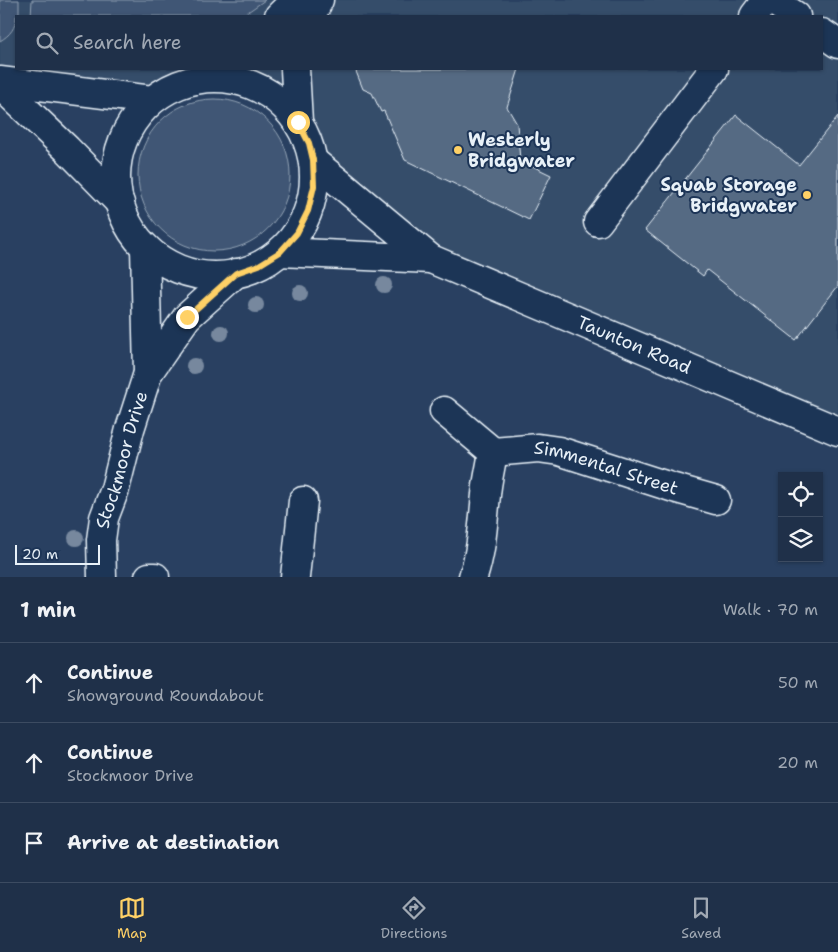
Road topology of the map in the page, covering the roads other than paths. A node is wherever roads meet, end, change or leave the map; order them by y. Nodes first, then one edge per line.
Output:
1 (295, 0) edge
2 (319, 0) edge
3 (766, 0) edge
4 (772, 0) edge
5 (280, 15) edge
6 (312, 15) edge
7 (755, 15) edge
8 (794, 15) edge
9 (823, 34) edge
10 (838, 44) edge
11 (295, 70) edge
12 (713, 70) edge
13 (216, 73) edge
14 (0, 81) edge
15 (0, 85) edge
16 (152, 100) junction
17 (298, 122) junction
18 (313, 160) junction
19 (120, 203) junction
20 (598, 222) dead end
21 (145, 247) junction
22 (280, 252) junction
23 (431, 259) junction
24 (236, 273) junction
25 (148, 373) junction
26 (444, 411) dead end
27 (838, 431) edge
28 (493, 452) junction
29 (716, 500) dead end
30 (303, 501) dead end
31 (102, 577) edge
32 (149, 577) edge
33 (155, 577) edge
34 (295, 577) edge
35 (472, 577) edge

1 - 5 main road
2 - 6 main road
3 - 7 main road
4 - 8 main road
9 - 10 main road
11 - 17 main road
12 - 20 main road
13 - 16 main road
13 - 17 main road
14 - 16 main road
15 - 19 main road
16 - 19 main road
17 - 18 main road
18 - 22 main road
18 - 23 main road, Taunton Road
19 - 21 main road
21 - 24 main road
21 - 25 main road, Stockmoor Drive
22 - 23 main road, Taunton Road
22 - 24 main road
23 - 27 main road, Taunton Road
24 - 25 main road, Stockmoor Drive
25 - 31 main road, Stockmoor Drive
26 - 28 main road
28 - 29 main road, Simmental Street
28 - 35 main road
30 - 34 main road
32 - 33 main road

